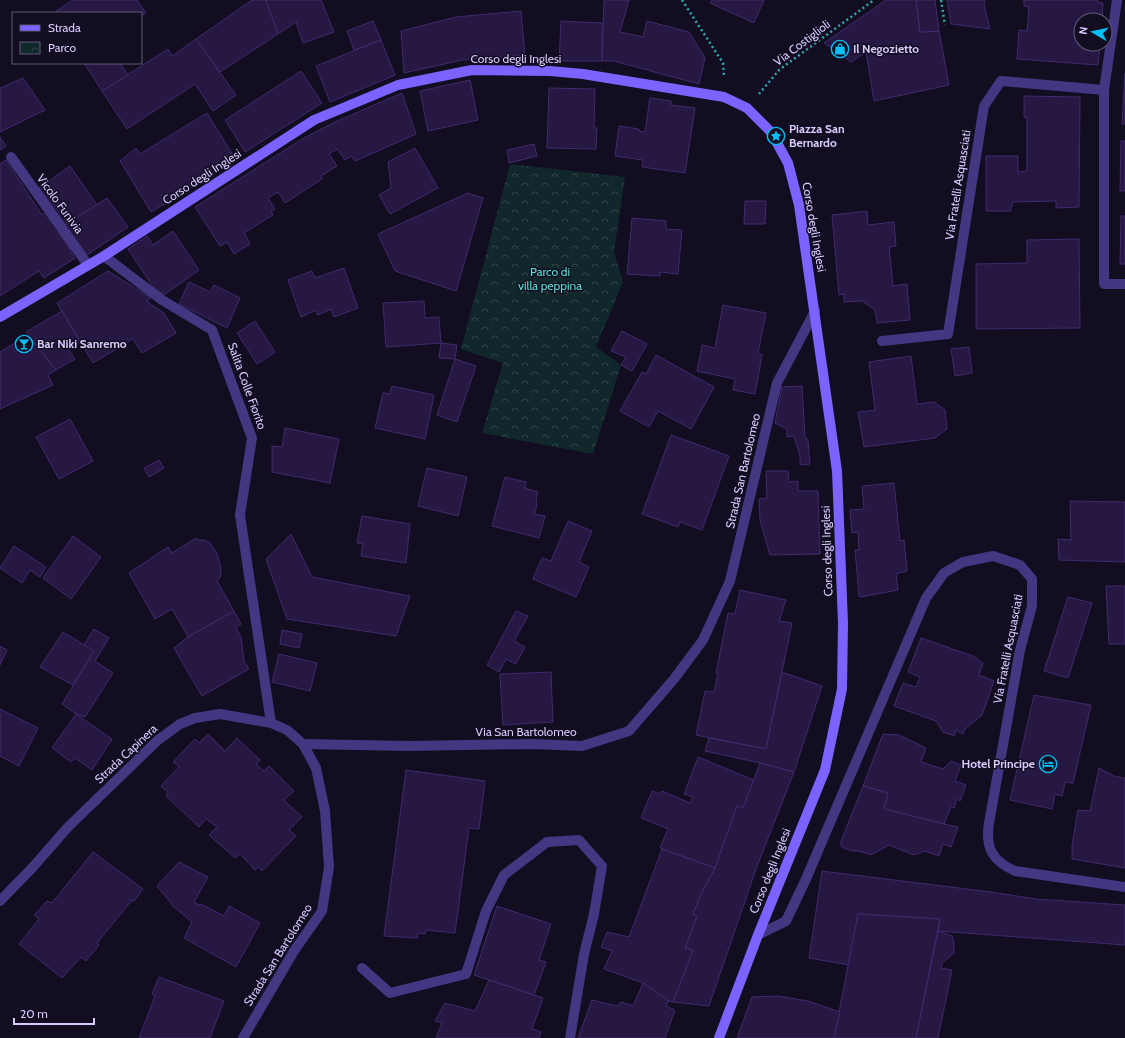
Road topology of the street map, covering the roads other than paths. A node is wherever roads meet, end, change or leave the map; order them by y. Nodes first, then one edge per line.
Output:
1 (1117, 0) edge
2 (1104, 90) junction
3 (11, 157) dead end
4 (104, 256) junction
5 (88, 265) junction
6 (1125, 284) edge
7 (814, 311) junction
8 (0, 317) edge
9 (882, 341) dead end
10 (703, 640) joint
11 (270, 723) junction
12 (303, 744) junction
13 (1125, 887) edge
14 (0, 901) edge
15 (758, 934) junction
16 (362, 968) dead end
17 (243, 1038) edge
18 (570, 1038) edge
19 (720, 1038) edge

1 - 2 street
2 - 6 street
2 - 9 street, Via Fratelli Asquasciati
3 - 5 street, Vicolo Funivia
4 - 5 main road, Corso degli Inglesi
4 - 7 main road, Corso degli Inglesi
4 - 11 street, Salita Colle Fiorito
5 - 8 main road, Corso degli Inglesi
7 - 10 street, Strada San Bartolomeo
7 - 15 main road, Corso degli Inglesi
10 - 12 street, Via San Bartolomeo
11 - 12 street, Strada Capinera
11 - 14 street, Strada Capinera
12 - 17 street, Strada San Bartolomeo
13 - 15 street, Via Fratelli Asquasciati
15 - 19 main road, Corso degli Inglesi
16 - 18 street

